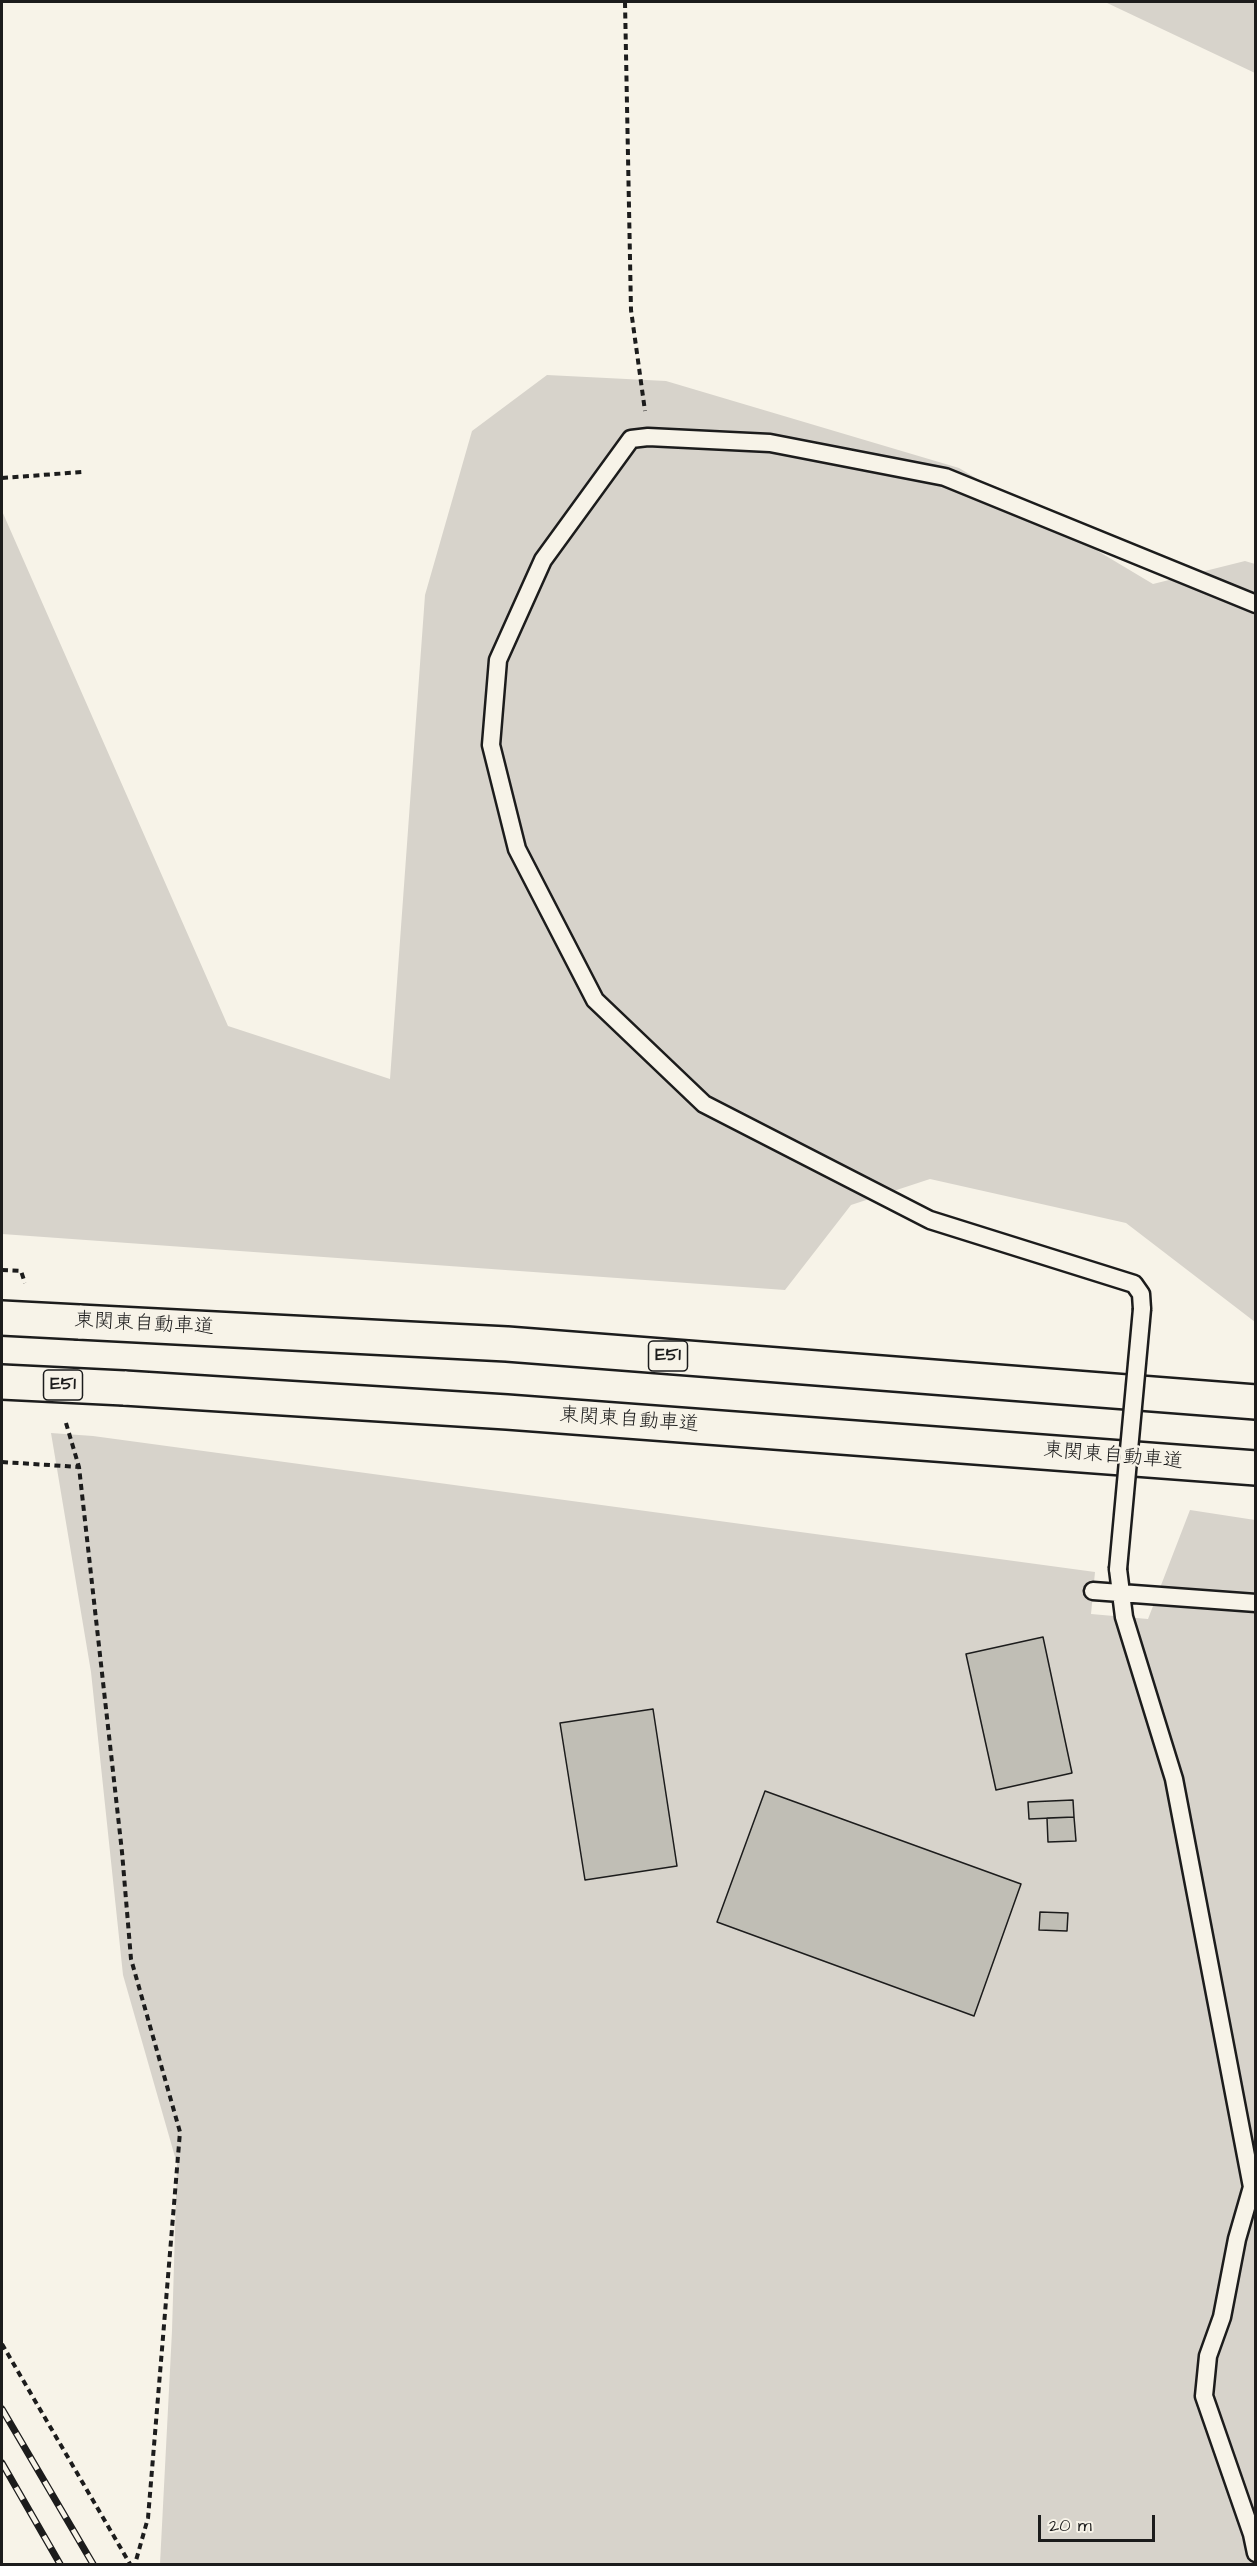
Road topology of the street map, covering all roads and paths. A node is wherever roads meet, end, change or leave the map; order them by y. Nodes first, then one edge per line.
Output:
1 (625, 2) edge
2 (648, 437) junction
3 (82, 472) dead end
4 (2, 478) edge
5 (1256, 604) edge
6 (2, 1270) edge
7 (28, 1294) dead end
8 (2, 1317) edge
9 (2, 1382) edge
10 (1256, 1402) edge
11 (65, 1421) dead end
12 (2, 1462) edge
13 (79, 1467) junction
14 (1256, 1468) edge
15 (1093, 1591) dead end
16 (1121, 1594) junction
17 (1256, 1603) edge
18 (2, 2344) edge
19 (1256, 2553) edge
20 (130, 2565) edge
21 (135, 2565) edge

1 - 2 path
2 - 5 lane
2 - 16 lane, bridge
3 - 4 path
6 - 7 path
8 - 10 highway, 東関東自動車道 / E51, bridge
9 - 14 highway, 東関東自動車道 / E51, bridge
11 - 13 path
12 - 13 path
13 - 21 path
15 - 16 lane
16 - 17 lane
16 - 19 lane
18 - 20 path

